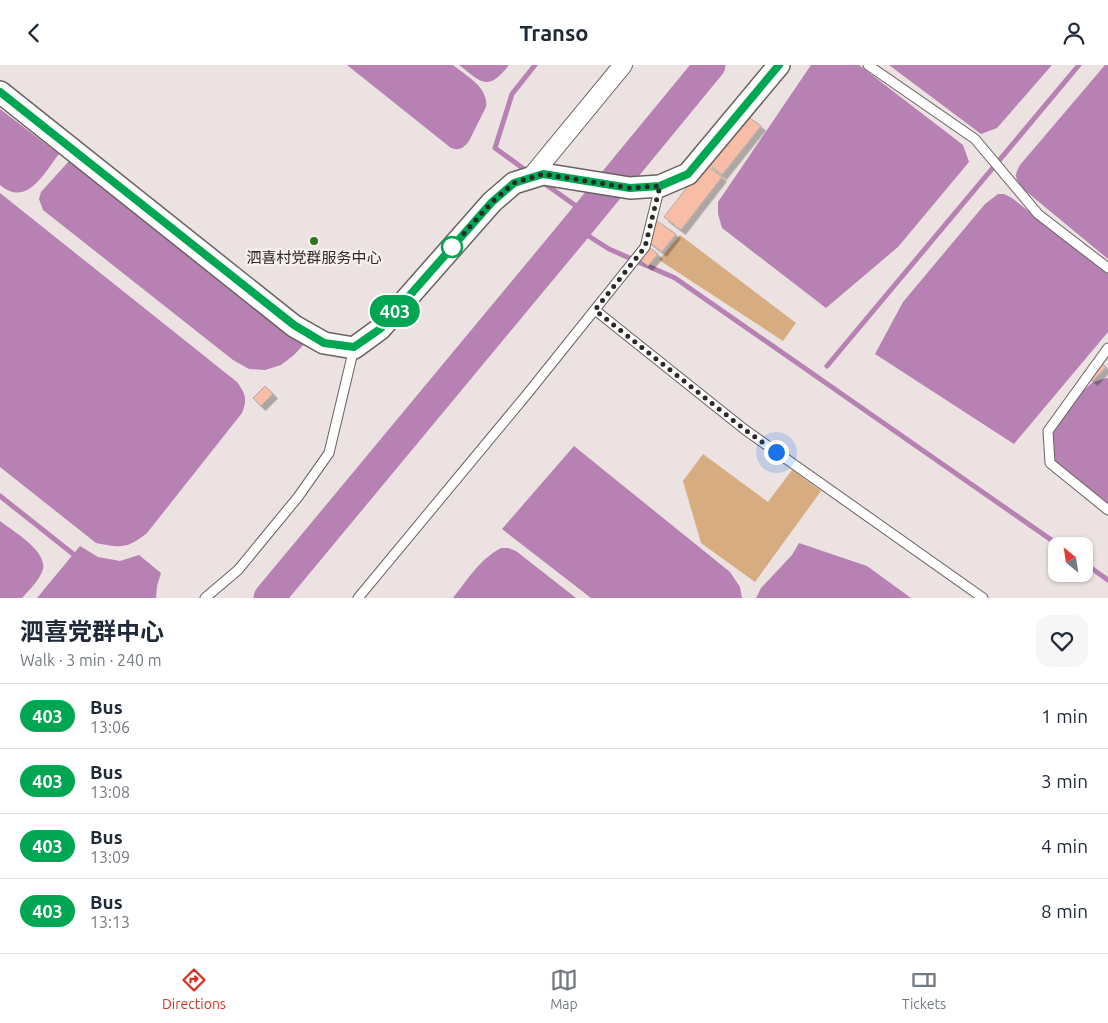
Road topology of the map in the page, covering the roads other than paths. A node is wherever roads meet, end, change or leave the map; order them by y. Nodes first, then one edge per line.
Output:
1 (624, 65) edge
2 (779, 65) edge
3 (868, 65) edge
4 (0, 92) edge
5 (530, 178) junction
6 (660, 186) junction
7 (1108, 268) edge
8 (595, 310) junction
9 (354, 347) junction
10 (1108, 348) edge
11 (1108, 510) edge
12 (205, 598) edge
13 (358, 598) edge
14 (983, 598) edge

1 - 5 street
2 - 6 street
3 - 7 lane
4 - 9 street
5 - 6 street
5 - 9 street
6 - 8 lane
8 - 13 lane
8 - 14 lane
9 - 12 lane
10 - 11 lane

